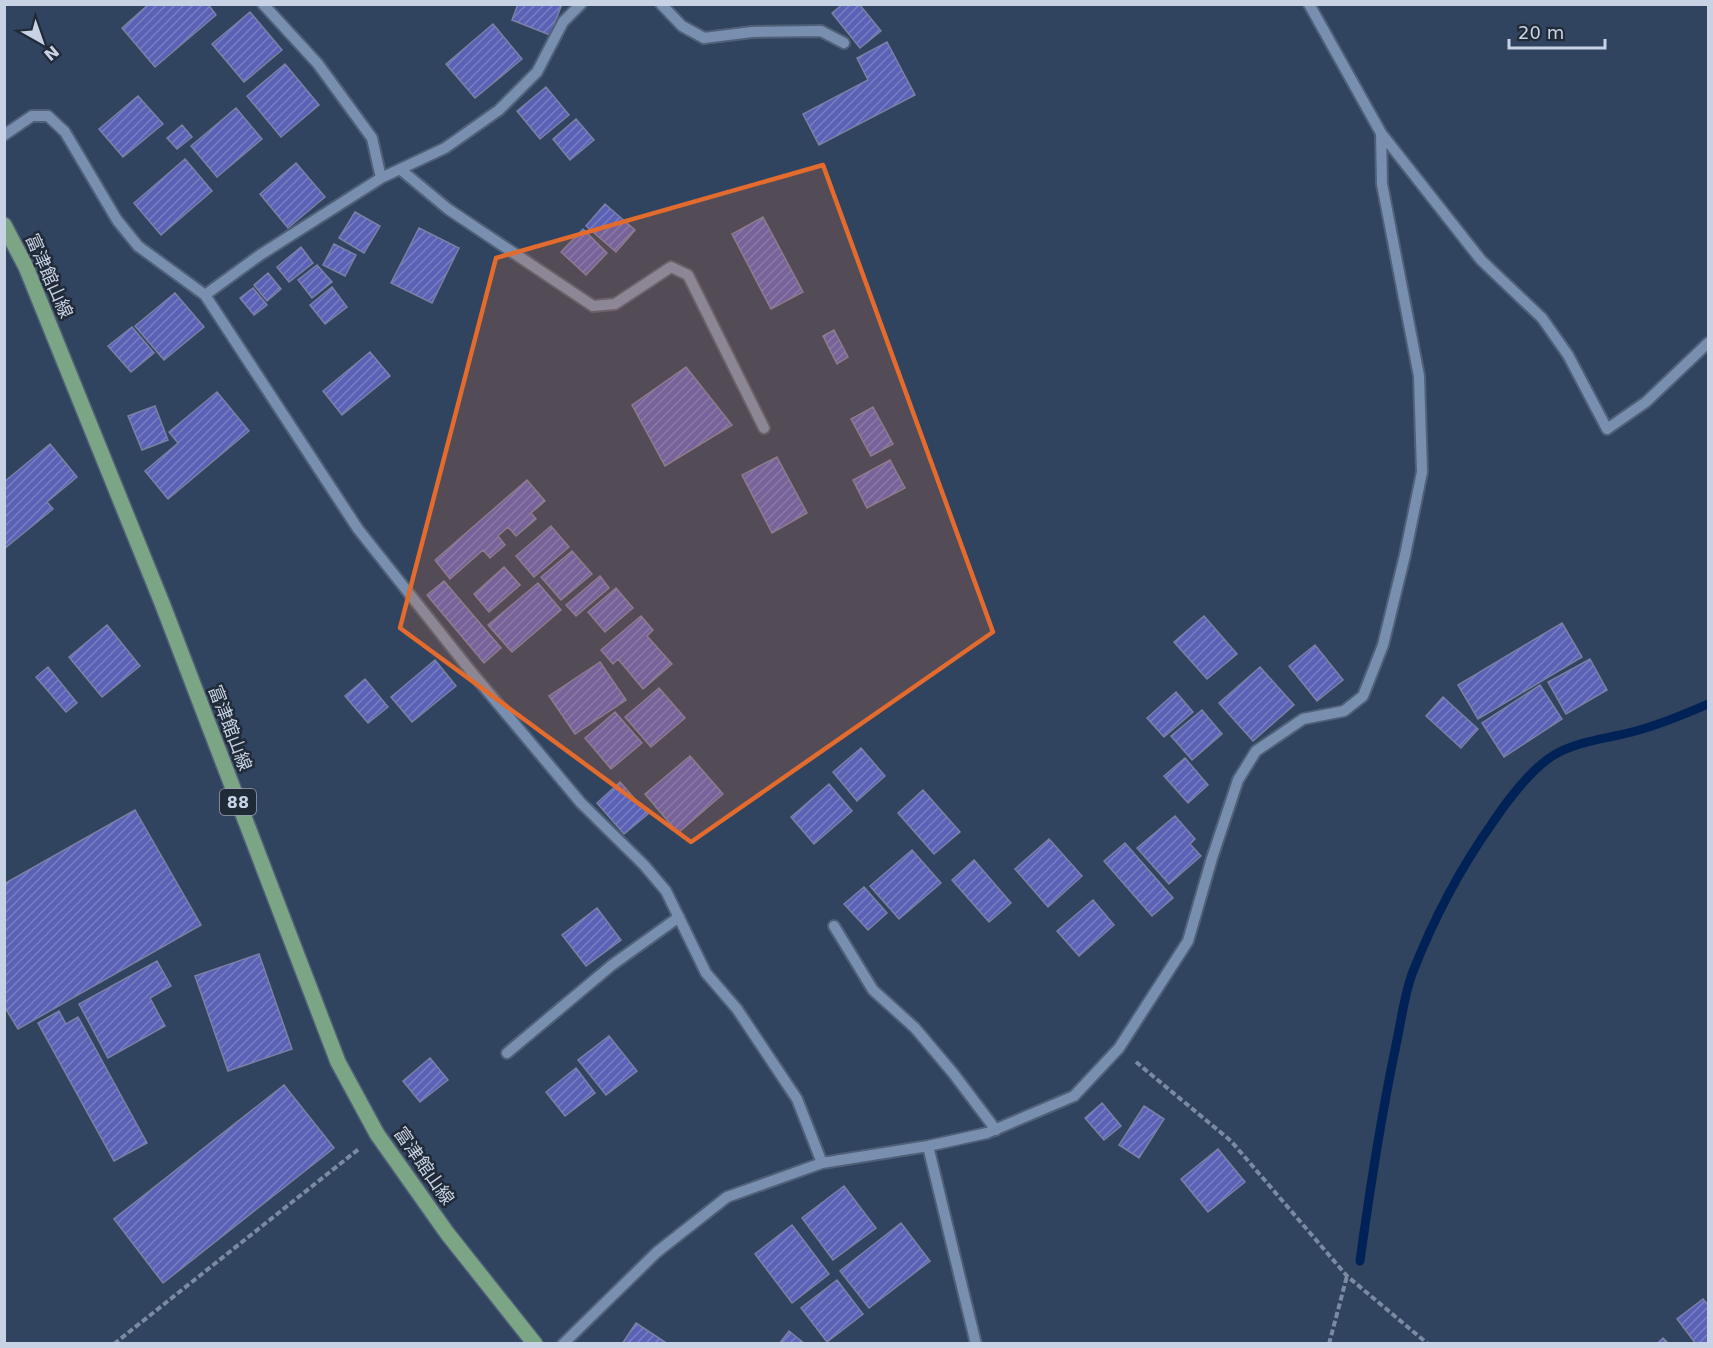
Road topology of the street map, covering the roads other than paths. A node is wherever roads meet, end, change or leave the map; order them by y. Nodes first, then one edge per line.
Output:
1 (263, 4) edge
2 (581, 4) edge
3 (661, 4) edge
4 (1309, 4) edge
5 (843, 43) dead end
6 (1381, 133) junction
7 (4, 135) edge
8 (400, 169) junction
9 (381, 178) junction
10 (4, 225) edge
11 (205, 295) junction
12 (1708, 344) edge
13 (764, 428) dead end
14 (679, 917) junction
15 (834, 926) dead end
16 (507, 1053) dead end
17 (996, 1130) junction
18 (928, 1146) junction
19 (822, 1163) junction
20 (535, 1344) edge
21 (563, 1344) edge
22 (976, 1344) edge

1 - 9 street
2 - 8 street
3 - 5 street
4 - 6 street
6 - 12 street
6 - 17 street
7 - 11 street
8 - 9 street
8 - 13 street
9 - 11 street
10 - 20 main road, 富津館山線 / 88
11 - 14 street
14 - 16 street
14 - 19 street
15 - 17 street
17 - 18 street
18 - 19 street
18 - 22 street
19 - 21 street

